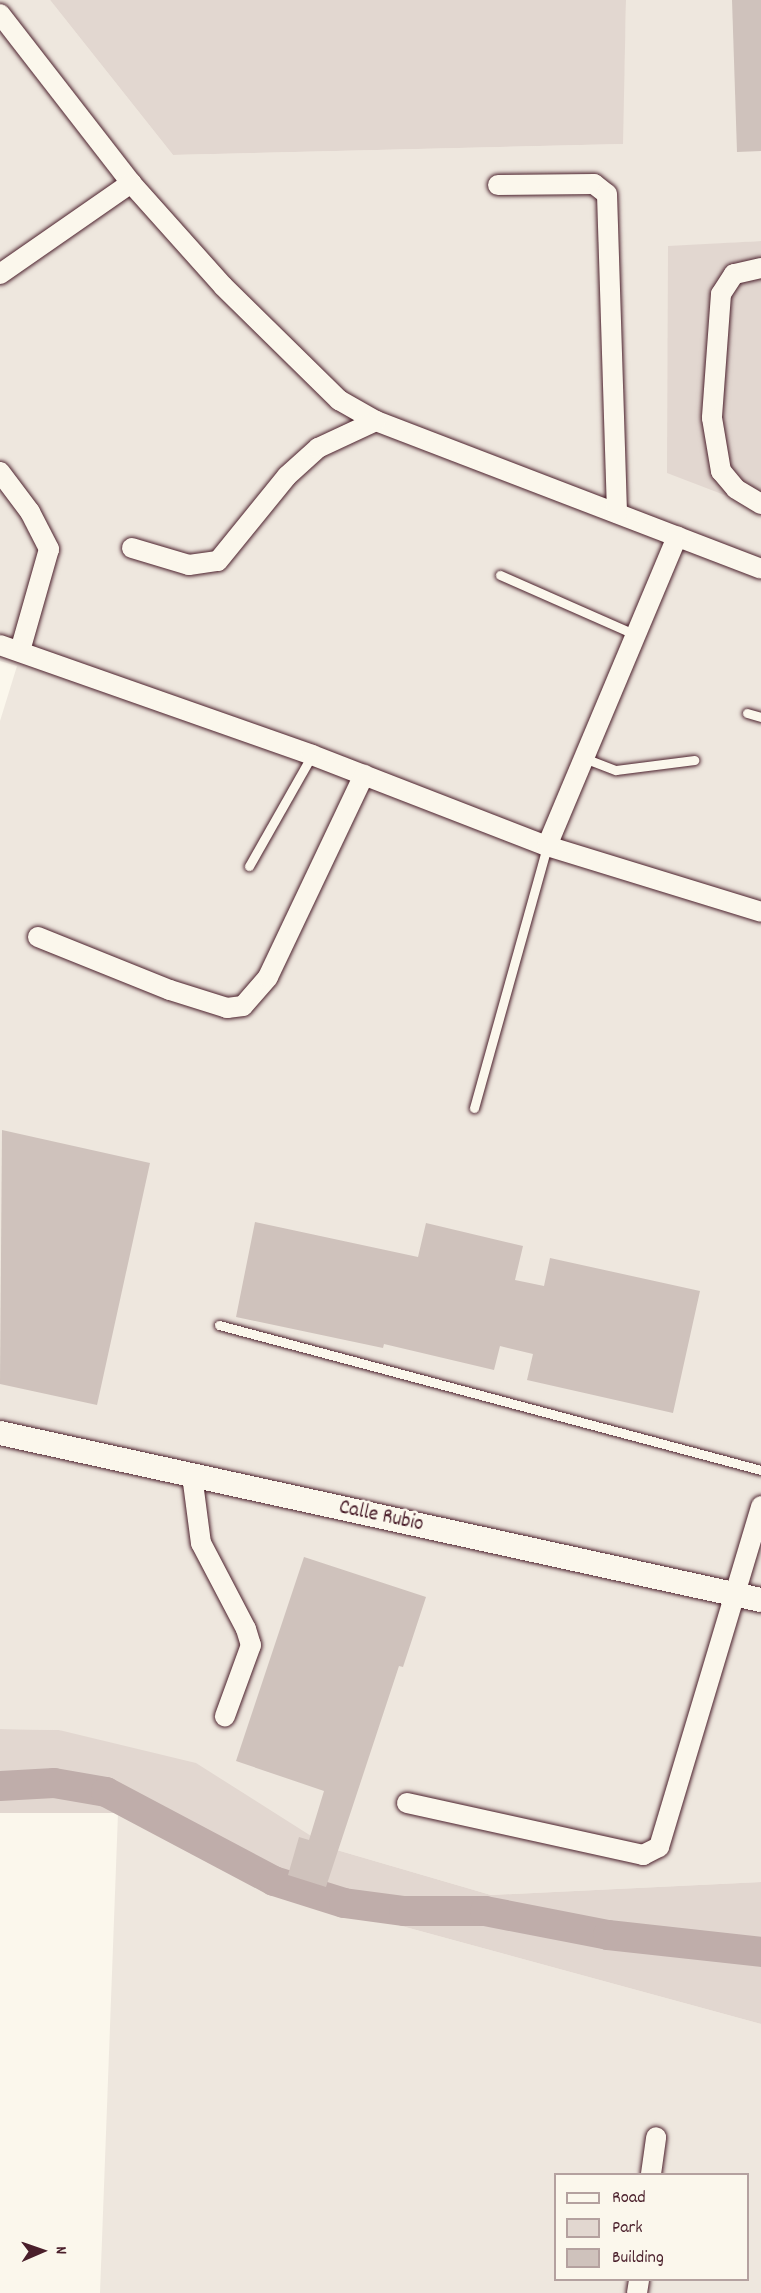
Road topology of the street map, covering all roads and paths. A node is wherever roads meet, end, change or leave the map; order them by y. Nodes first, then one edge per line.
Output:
1 (0, 14) edge
2 (131, 183) junction
3 (498, 185) dead end
4 (761, 268) edge
5 (0, 274) edge
6 (376, 420) junction
7 (0, 472) edge
8 (761, 504) edge
9 (617, 513) junction
10 (677, 536) junction
11 (132, 548) dead end
12 (761, 569) edge
13 (500, 574) dead end
14 (636, 635) junction
15 (0, 645) edge
16 (20, 651) junction
17 (747, 713) dead end
18 (761, 717) edge
19 (312, 755) junction
20 (584, 758) junction
21 (694, 760) dead end
22 (364, 775) junction
23 (548, 846) junction
24 (249, 866) dead end
25 (761, 912) edge
26 (38, 937) dead end
27 (474, 1108) dead end
28 (219, 1325) dead end
29 (0, 1433) edge
30 (761, 1470) edge
31 (192, 1475) junction
32 (761, 1506) edge
33 (736, 1594) junction
34 (761, 1600) edge
35 (225, 1716) dead end
36 (407, 1803) dead end
37 (656, 2137) dead end
38 (651, 2173) edge

1 - 2 street
2 - 5 street
2 - 6 street
3 - 9 street
4 - 8 street
6 - 9 street
6 - 11 street
7 - 16 street
9 - 10 street
10 - 12 street
10 - 14 street
13 - 14 lane
14 - 20 street
15 - 16 street
16 - 19 street
17 - 18 lane
19 - 22 street
19 - 24 lane
20 - 21 lane
20 - 23 street
22 - 23 street
22 - 26 street
23 - 25 street
23 - 27 lane
28 - 30 lane
29 - 31 street, Calle Rubio
31 - 33 street, Calle Rubio
31 - 35 street
32 - 33 street
33 - 34 street, Calle Rubio
33 - 36 street
37 - 38 street

